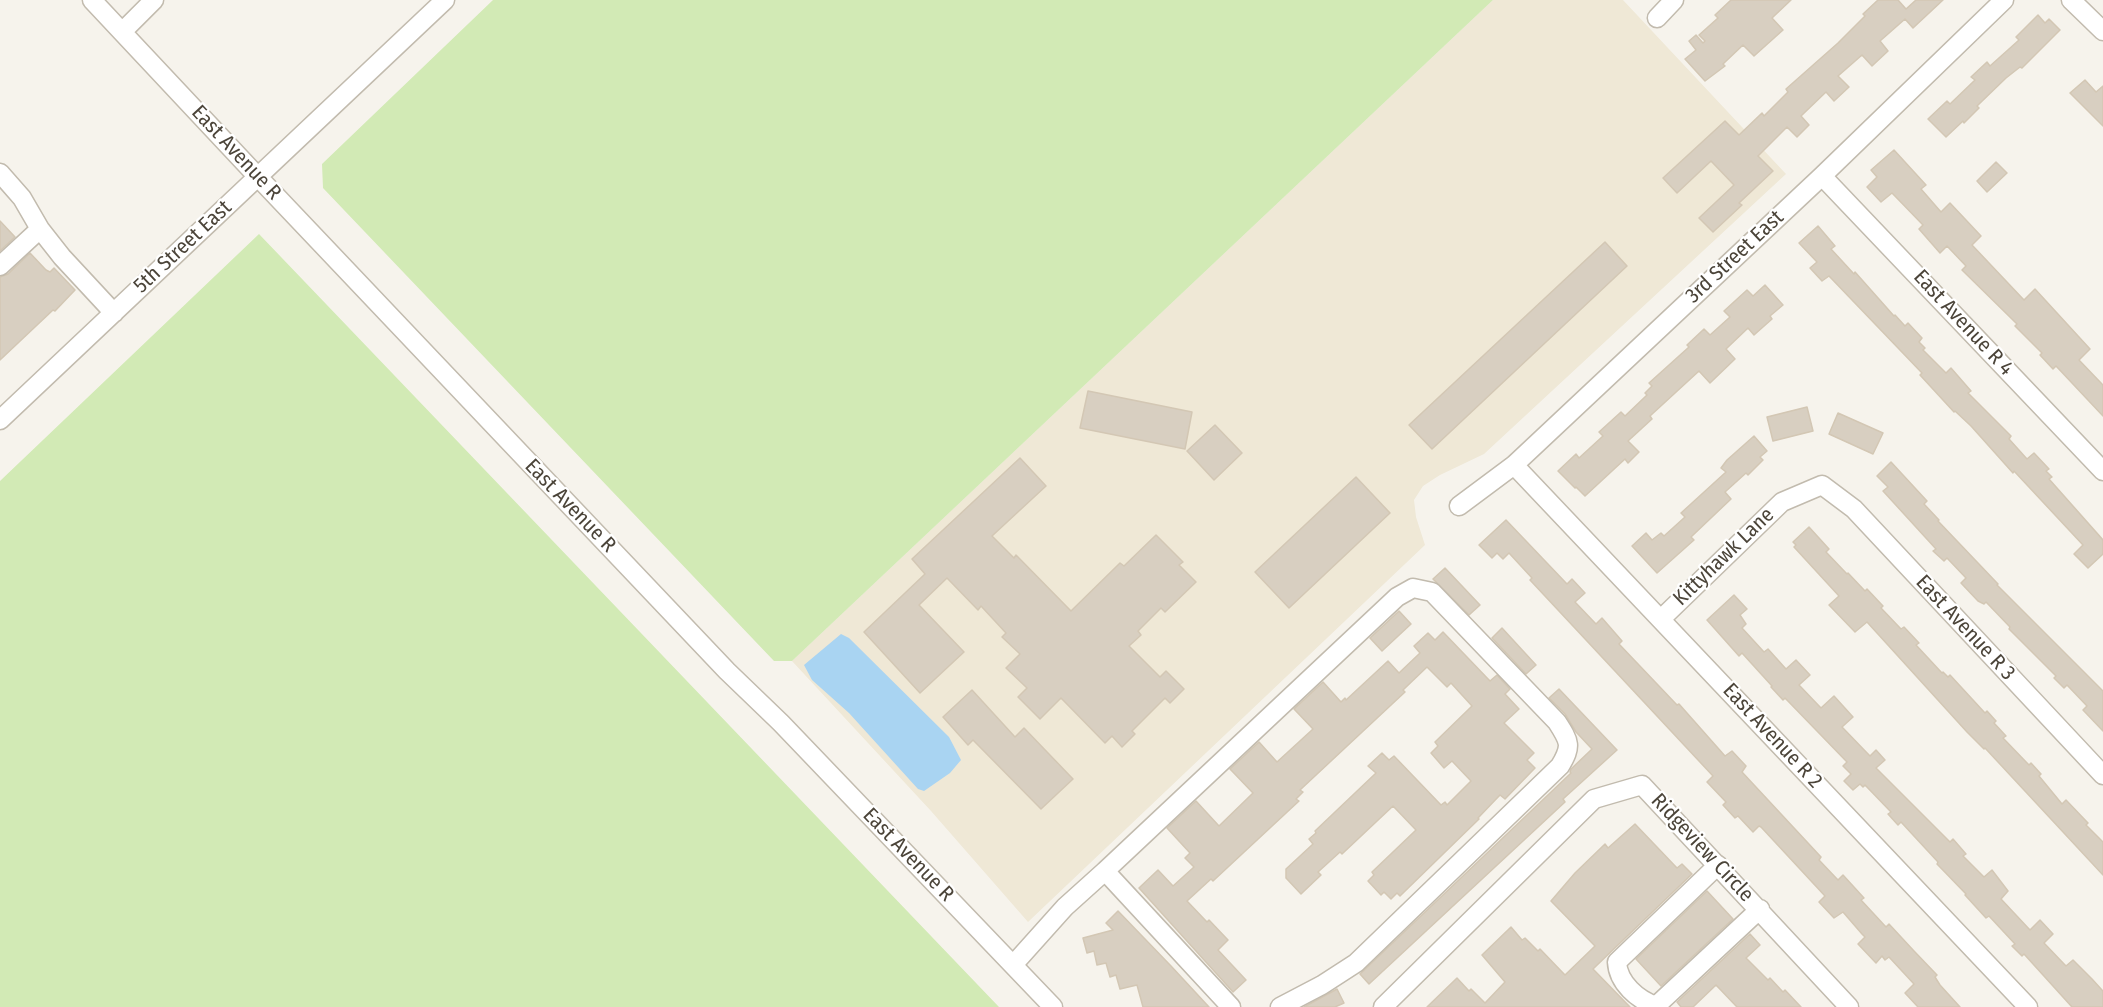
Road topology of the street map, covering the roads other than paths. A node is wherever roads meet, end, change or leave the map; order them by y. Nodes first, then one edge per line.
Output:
1 (92, 0) edge
2 (154, 0) edge
3 (445, 0) edge
4 (1674, 0) edge
5 (2004, 0) edge
6 (2072, 0) edge
7 (1657, 18) dead end
8 (2103, 31) edge
9 (122, 32) junction
10 (0, 173) edge
11 (1822, 176) junction
12 (258, 177) junction
13 (40, 229) junction
14 (0, 266) edge
15 (114, 313) junction
16 (0, 420) edge
17 (1514, 465) junction
18 (2103, 471) edge
19 (1822, 485) joint
20 (1459, 506) dead end
21 (1661, 619) junction
22 (2103, 776) edge
23 (1718, 865) junction
24 (1105, 871) junction
25 (1760, 909) junction
26 (1013, 965) junction
27 (1656, 1006) edge
28 (1053, 1007) edge
29 (1231, 1007) edge
30 (1280, 1007) edge
31 (1383, 1007) edge
32 (1849, 1007) edge
33 (2028, 1007) edge

1 - 9 street, East Avenue R
2 - 9 street
3 - 12 street, 5th Street East
4 - 7 street
5 - 11 street, 3rd Street East
6 - 8 street
9 - 12 street, East Avenue R
10 - 13 street
11 - 17 street, 3rd Street East
11 - 18 street, East Avenue R 4
12 - 15 street, 5th Street East
12 - 26 street, East Avenue R
13 - 14 street
13 - 15 street
15 - 16 street, 5th Street East
17 - 20 street, 3rd Street East
17 - 21 street, East Avenue R 2
19 - 21 street, Kittyhawk Lane
19 - 22 street, East Avenue R 3
21 - 33 street, East Avenue R 2
23 - 25 street, Ridgeview Circle
23 - 27 street
23 - 31 street, Ridgeview Circle
24 - 26 street
24 - 29 street
24 - 30 street
25 - 27 street
25 - 32 street, Ridgeview Circle
26 - 28 street, East Avenue R

